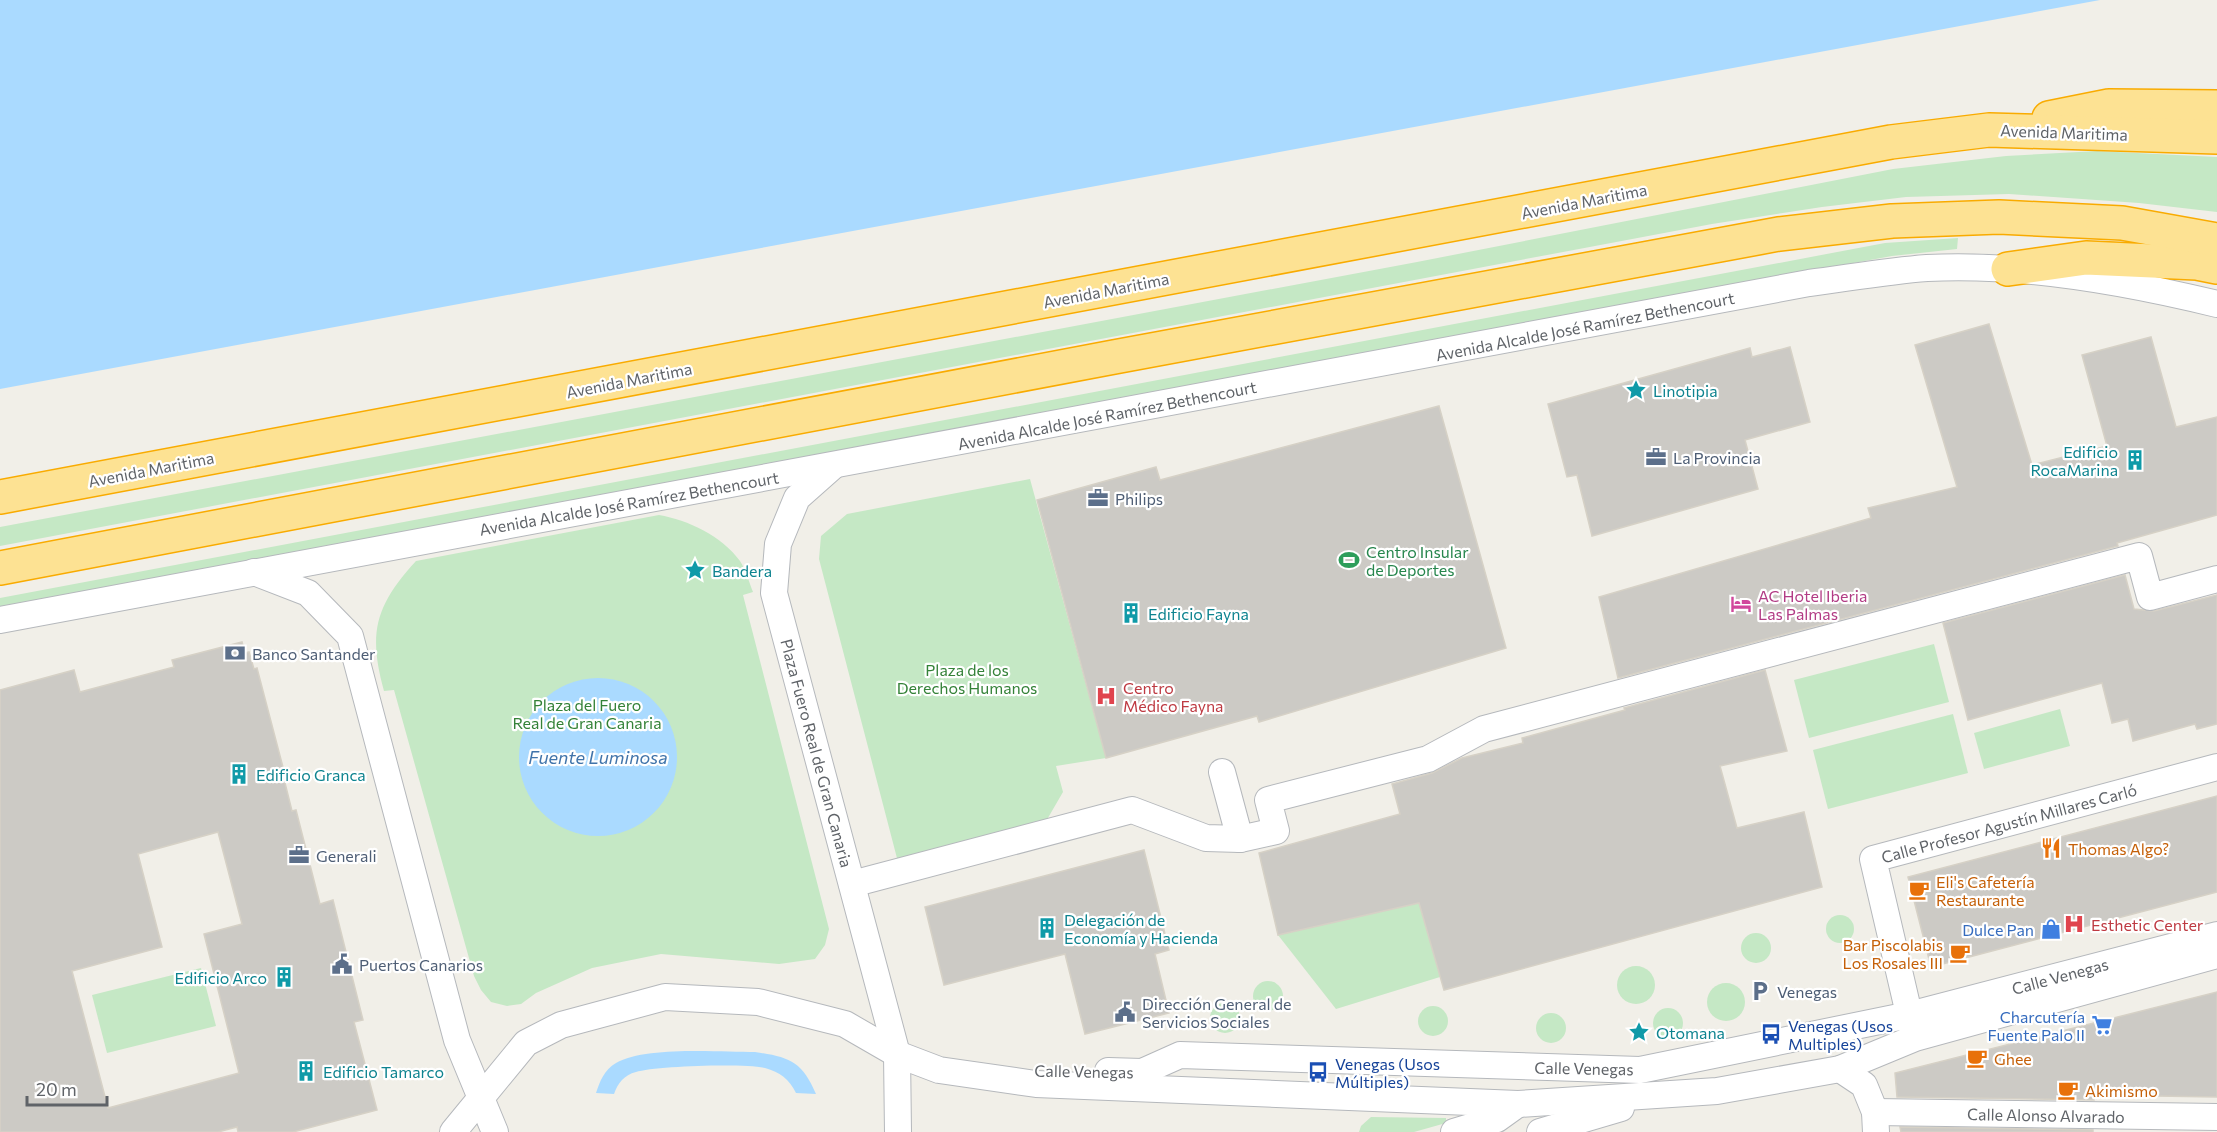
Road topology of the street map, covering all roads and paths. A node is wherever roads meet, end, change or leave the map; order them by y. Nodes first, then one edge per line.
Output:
1 (2217, 107) edge
2 (1989, 130) junction
3 (2217, 137) edge
4 (2217, 240) edge
5 (2217, 267) edge
6 (2008, 270) junction
7 (2217, 304) edge
8 (833, 466) junction
9 (0, 497) edge
10 (0, 568) edge
11 (253, 571) junction
12 (2217, 579) edge
13 (0, 620) edge
14 (2217, 767) edge
15 (1222, 772) dead end
16 (1240, 838) junction
17 (852, 884) junction
18 (2217, 935) edge
19 (2217, 954) edge
20 (1912, 1026) junction
21 (897, 1054) junction
22 (1839, 1069) junction
23 (939, 1070) junction
24 (1664, 1095) junction
25 (481, 1100) junction
26 (1518, 1104) junction
27 (2217, 1117) edge
28 (1876, 1122) edge
29 (453, 1132) edge
30 (495, 1132) edge
31 (898, 1132) edge
32 (1454, 1132) edge
33 (1540, 1132) edge

1 - 2 highway
2 - 3 highway, Avenida Maritima
2 - 9 highway, Avenida Maritima
4 - 10 highway
5 - 6 highway
6 - 7 street, Avenida Alcalde José Ramírez Bethencourt
6 - 8 street, Avenida Alcalde José Ramírez Bethencourt
8 - 11 street, Avenida Alcalde José Ramírez Bethencourt
8 - 17 street, Plaza Fuero Real de Gran Canaria
11 - 13 street, Avenida Alcalde José Ramírez Bethencourt
11 - 25 street
12 - 16 street
14 - 20 street, Calle Profesor Agustín Millares Carló
15 - 16 street
16 - 17 street
17 - 21 street, Plaza Fuero Real de Gran Canaria
18 - 20 street, Calle Venegas
19 - 20 street, Calle Venegas
20 - 22 street, Calle Venegas
20 - 23 street, Calle Venegas
21 - 23 street, Calle Venegas
21 - 25 street, Calle Venegas
21 - 31 street, Plaza Fuero Real de Gran Canaria
22 - 24 street, Calle Venegas
22 - 28 street
23 - 26 street, Calle Venegas
24 - 26 street, Calle Venegas
24 - 33 street, Calle Venegas
25 - 29 street, Calle Venegas
25 - 30 street
26 - 32 street
27 - 28 street, Calle Alonso Alvarado

